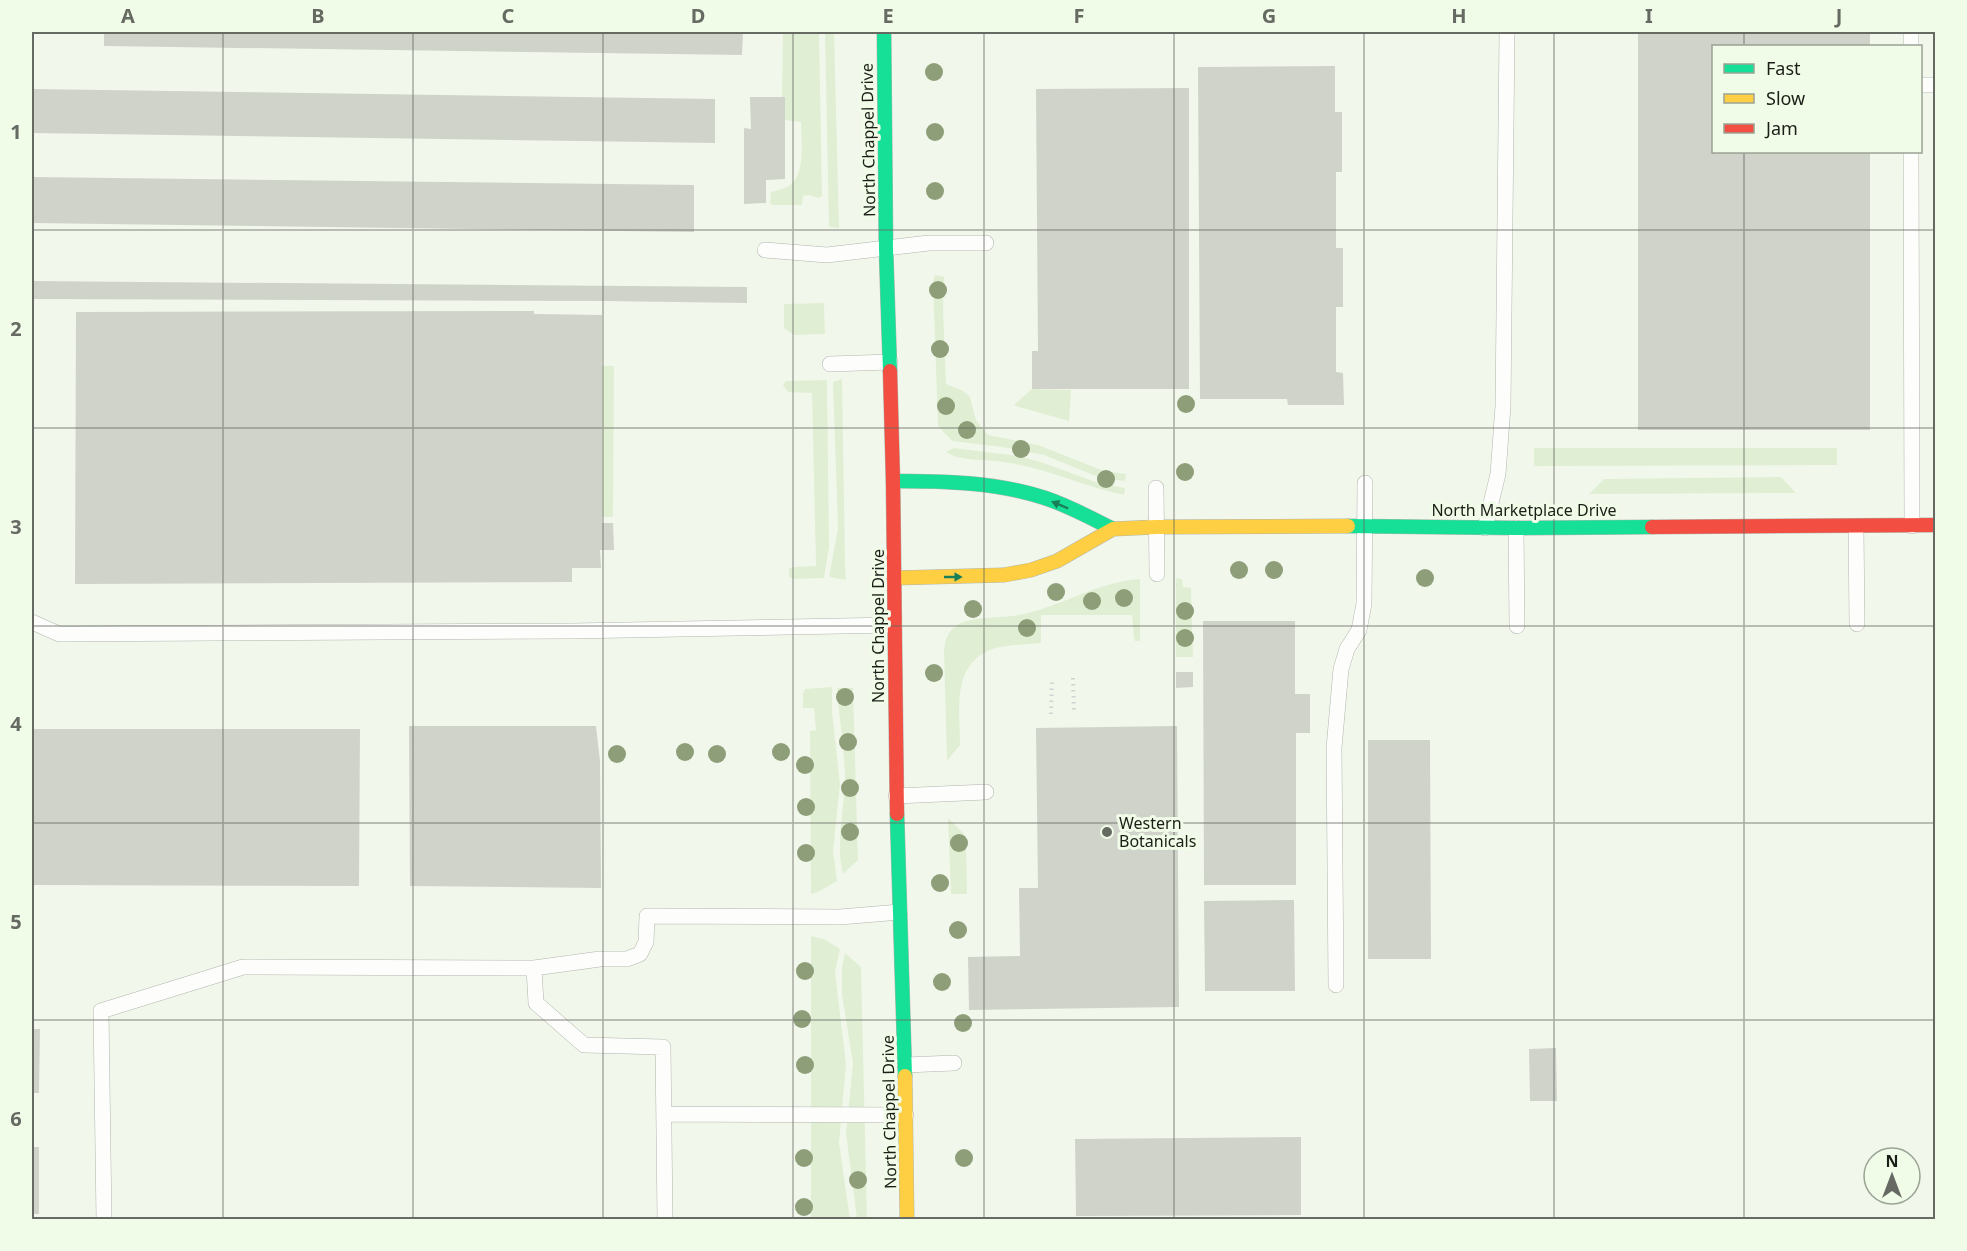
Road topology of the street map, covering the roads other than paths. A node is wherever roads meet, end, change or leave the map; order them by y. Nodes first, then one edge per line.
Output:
1 (884, 32) edge
2 (1507, 32) edge
3 (1911, 153) edge
4 (986, 243) dead end
5 (886, 249) junction
6 (765, 250) dead end
7 (890, 362) junction
8 (830, 364) dead end
9 (893, 481) junction
10 (1365, 483) dead end
11 (1156, 488) dead end
12 (1366, 525) junction
13 (1912, 525) junction
14 (1935, 525) edge
15 (1156, 527) junction
16 (1856, 527) junction
17 (1485, 528) junction
18 (1516, 528) junction
19 (1113, 529) junction
20 (1157, 574) dead end
21 (894, 578) junction
22 (32, 622) edge
23 (1857, 624) dead end
24 (894, 625) junction
25 (1517, 626) dead end
26 (986, 792) dead end
27 (896, 796) junction
28 (900, 912) junction
29 (534, 968) junction
30 (1336, 985) dead end
31 (954, 1063) dead end
32 (905, 1065) junction
33 (664, 1114) junction
34 (906, 1115) junction
35 (104, 1220) edge
36 (665, 1220) edge
37 (907, 1220) edge

1 - 5 street, North Chappel Drive
2 - 17 lane
3 - 13 lane
4 - 5 lane
5 - 6 lane
5 - 7 street, North Chappel Drive
7 - 8 lane
7 - 9 street, North Chappel Drive
19 -> 9 street
9 - 21 street, North Chappel Drive
10 - 12 lane
11 - 15 lane
12 - 15 street, North Marketplace Drive
12 - 17 street, North Marketplace Drive
12 - 30 lane
13 - 14 street, North Marketplace Drive
13 - 16 street, North Marketplace Drive
15 - 19 street, North Marketplace Drive
15 - 20 lane
16 - 18 street, North Marketplace Drive
16 - 23 lane
17 - 18 street, North Marketplace Drive
18 - 25 lane
21 -> 19 street
21 - 24 street, North Chappel Drive
22 - 24 lane
24 - 27 street, North Chappel Drive
26 - 27 lane
27 - 28 street, North Chappel Drive
28 - 29 lane
28 - 32 street, North Chappel Drive
29 - 33 lane
29 - 35 lane
31 - 32 lane
32 - 34 street, North Chappel Drive
33 - 34 lane
33 - 36 lane
34 - 37 street, North Chappel Drive

